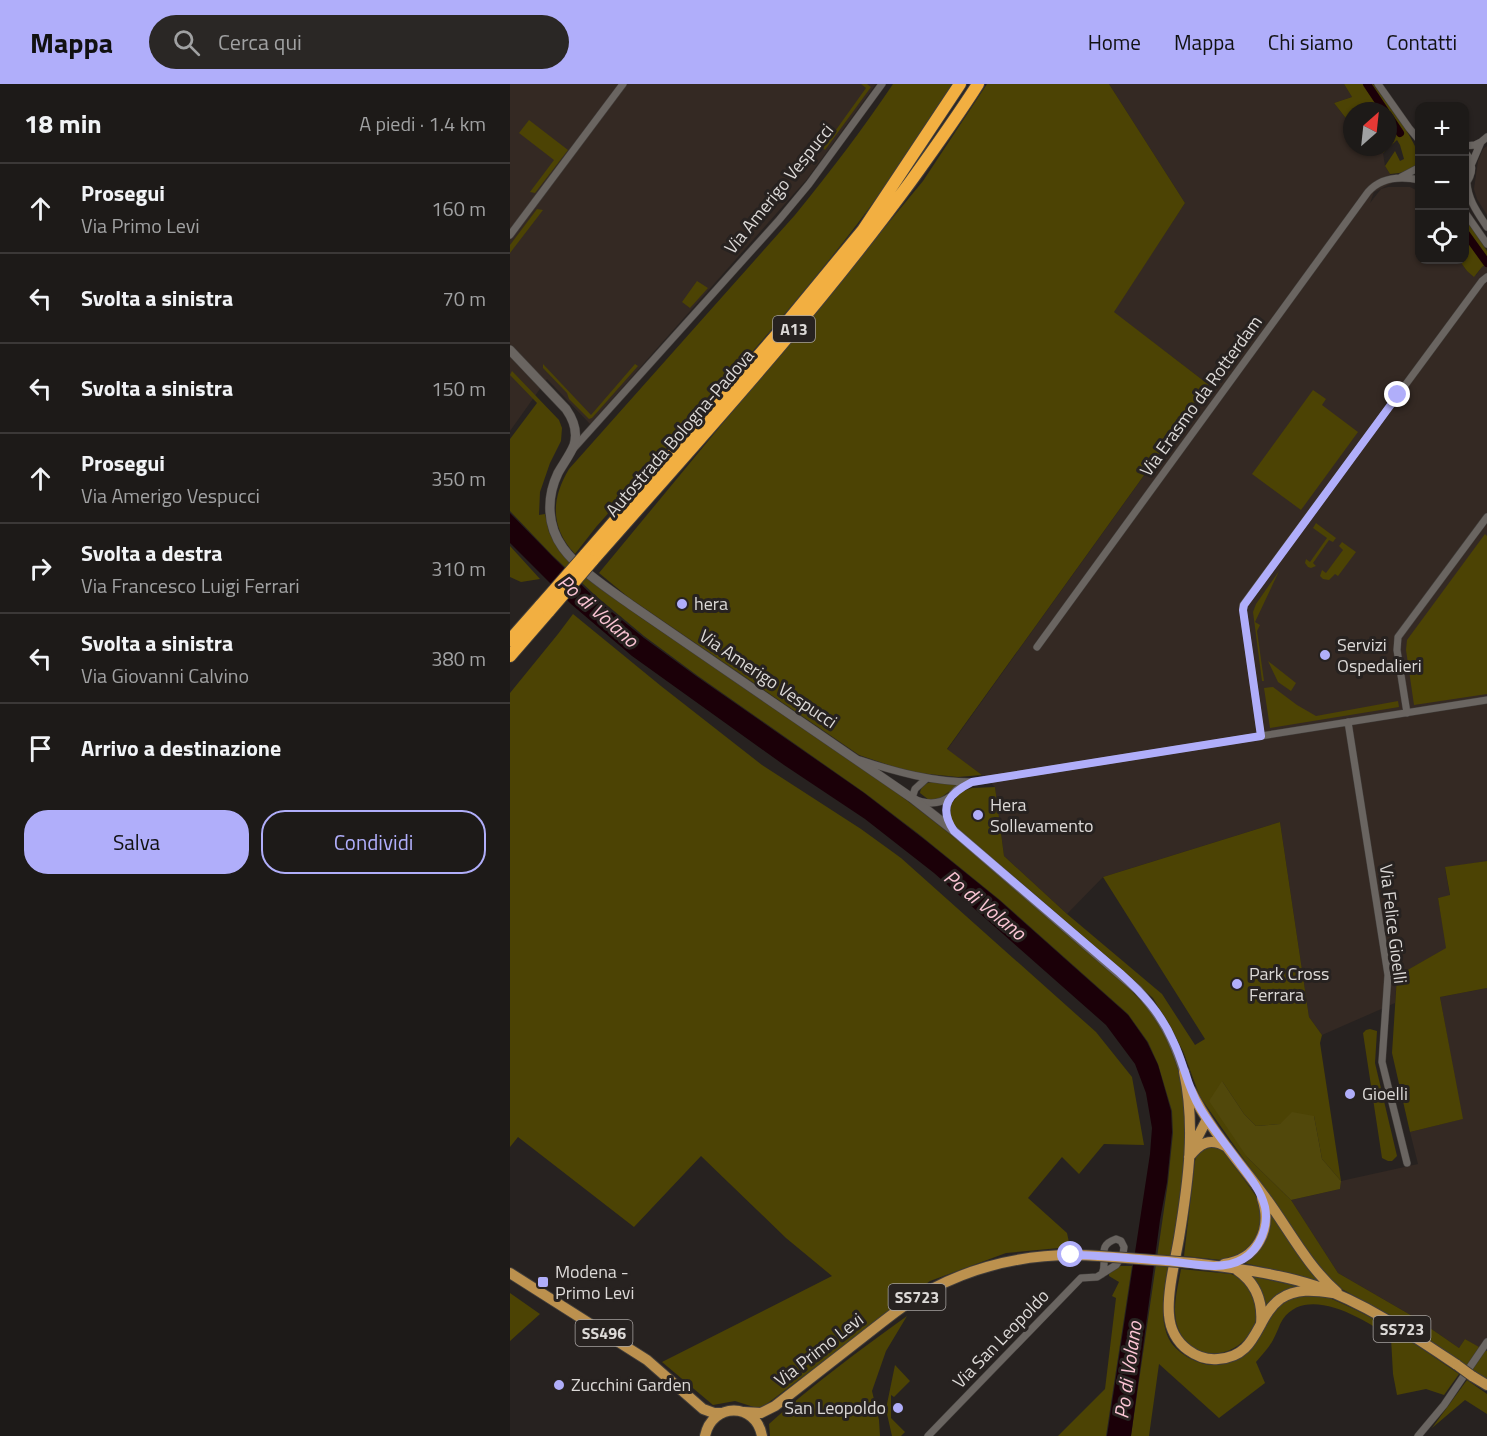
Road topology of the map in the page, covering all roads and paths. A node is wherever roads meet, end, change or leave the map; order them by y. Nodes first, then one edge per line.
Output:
1 (623, 84) edge
2 (960, 84) edge
3 (978, 84) edge
4 (1378, 84) edge
5 (878, 85) edge
6 (1415, 136) edge
7 (1484, 140) edge
8 (1469, 146) edge
9 (1469, 156) edge
10 (1472, 164) junction
11 (1415, 169) edge
12 (1399, 178) junction
13 (1469, 178) edge
14 (1415, 180) edge
15 (1469, 196) edge
16 (1469, 218) edge
17 (1487, 226) edge
18 (510, 235) edge
19 (1487, 244) edge
20 (1487, 277) edge
21 (510, 350) edge
22 (570, 452) junction
23 (1487, 517) edge
24 (588, 558) junction
25 (545, 608) junction
26 (510, 640) edge
27 (1037, 647) dead end
28 (510, 656) edge
29 (1487, 700) edge
30 (1407, 713) junction
31 (1348, 722) junction
32 (1261, 736) junction
33 (855, 758) junction
34 (927, 778) junction
35 (972, 782) junction
36 (951, 796) junction
37 (912, 798) junction
38 (954, 831) junction
39 (1184, 1072) junction
40 (1207, 1119) junction
41 (1229, 1149) junction
42 (1189, 1157) junction
43 (1407, 1163) dead end
44 (1253, 1182) junction
45 (1210, 1266) junction
46 (1234, 1269) junction
47 (510, 1273) edge
48 (1102, 1274) junction
49 (1333, 1293) junction
50 (1344, 1298) junction
51 (1261, 1325) junction
52 (1487, 1341) edge
53 (1487, 1385) edge
54 (693, 1400) junction
55 (775, 1406) junction
56 (744, 1412) junction
57 (721, 1413) junction
58 (706, 1432) edge
59 (762, 1433) edge
60 (928, 1436) edge
61 (1418, 1436) edge

1 - 18 street
2 - 24 highway, Autostrada Bologna-Padova / A13
3 - 24 highway, Autostrada Bologna-Padova / A13
4 - 6 street
5 - 22 street, Via Amerigo Vespucci
7 - 8 street
7 - 10 street
9 - 10 street
10 - 13 street
11 - 12 street, Via Erasmo da Rotterdam
12 - 14 street, Via Erasmo da Rotterdam
12 - 27 street, Via Erasmo da Rotterdam
15 - 17 street
16 - 19 street
20 - 32 street
21 - 22 main road
22 - 33 main road, Via Amerigo Vespucci
23 - 30 street
24 - 25 highway, Autostrada Bologna-Padova / A13, bridge
25 - 26 highway, Autostrada Bologna-Padova / A13
25 - 28 highway, Autostrada Bologna-Padova / A13
29 - 30 street
30 - 31 street
31 - 32 street
31 - 43 street, Via Felice Gioelli
32 - 35 street
33 - 34 street
33 - 37 main road, Via Amerigo Vespucci
34 - 35 street
34 - 37 street
35 - 36 street
36 - 37 street
36 - 38 street
37 - 38 main road, Via Amerigo Vespucci
38 - 39 main road, Via Amerigo Vespucci
39 - 40 main road
39 - 42 main road
40 - 41 main road
40 - 42 main road
41 - 42 main road
41 - 44 main road
42 - 51 main road
44 - 45 main road
44 - 50 main road
45 - 46 main road, Via Primo Levi / SS723
45 - 55 main road, Via Primo Levi / SS723, bridge
46 - 49 main road, Via Primo Levi / SS723
46 - 51 main road
47 - 54 main road, SS496
48 - 48 street, Via San Leopoldo
48 - 60 street, Via San Leopoldo
49 - 50 main road, Via Primo Levi / SS723
49 - 51 main road
50 - 53 main road, Via Primo Levi / SS723, bridge
52 - 61 street
54 - 57 main road, SS496
54 - 58 main road, SS496
55 - 56 main road, SS723
55 - 59 main road, SS723
56 - 57 main road, SS723
56 - 59 main road, SS723
57 - 58 main road

